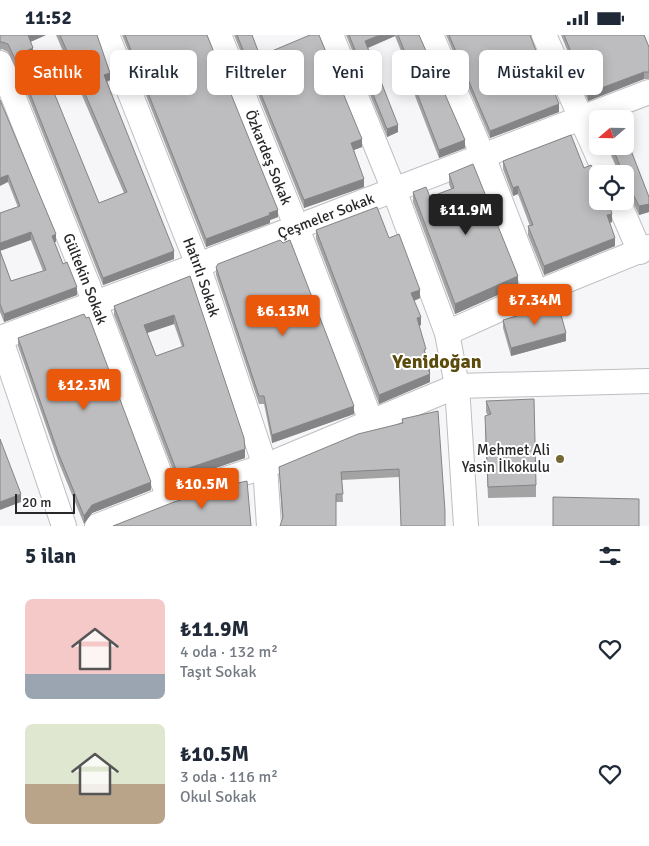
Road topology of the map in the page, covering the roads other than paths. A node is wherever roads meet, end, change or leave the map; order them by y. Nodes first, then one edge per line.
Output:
1 (107, 35) edge
2 (219, 35) edge
3 (331, 35) edge
4 (431, 35) edge
5 (544, 35) edge
6 (0, 63) edge
7 (649, 92) edge
8 (582, 117) junction
9 (483, 156) junction
10 (602, 165) edge
11 (394, 190) junction
12 (623, 210) edge
13 (297, 228) junction
14 (644, 250) edge
15 (198, 265) junction
16 (536, 293) junction
17 (95, 303) junction
18 (447, 333) junction
19 (0, 338) edge
20 (649, 381) edge
21 (456, 386) junction
22 (371, 421) junction
23 (265, 466) junction
24 (169, 498) junction
25 (64, 526) edge
26 (97, 526) edge
27 (269, 526) edge
28 (466, 526) edge

1 - 15 street, Hatırlı Sokak
2 - 13 street, Özkardeş Sokak
3 - 11 street
4 - 9 street
5 - 8 street
6 - 17 street, Gültekin Sokak
7 - 8 street, Çeşmeler Sokak
8 - 9 street, Çeşmeler Sokak
8 - 10 street
9 - 11 street, Çeşmeler Sokak
9 - 16 street
11 - 13 street, Çeşmeler Sokak
11 - 18 street
12 - 14 street
13 - 15 street, Çeşmeler Sokak
13 - 22 street, Özkardeş Sokak
14 - 16 street
15 - 17 street, Çeşmeler Sokak
15 - 23 street, Hatırlı Sokak
16 - 18 street
17 - 19 street, Çeşmeler Sokak
17 - 24 street, Gültekin Sokak
18 - 21 street
19 - 25 street
20 - 21 street
21 - 22 street
21 - 28 street
22 - 23 street
23 - 24 street
23 - 27 street, Hatırlı Sokak
24 - 26 street

